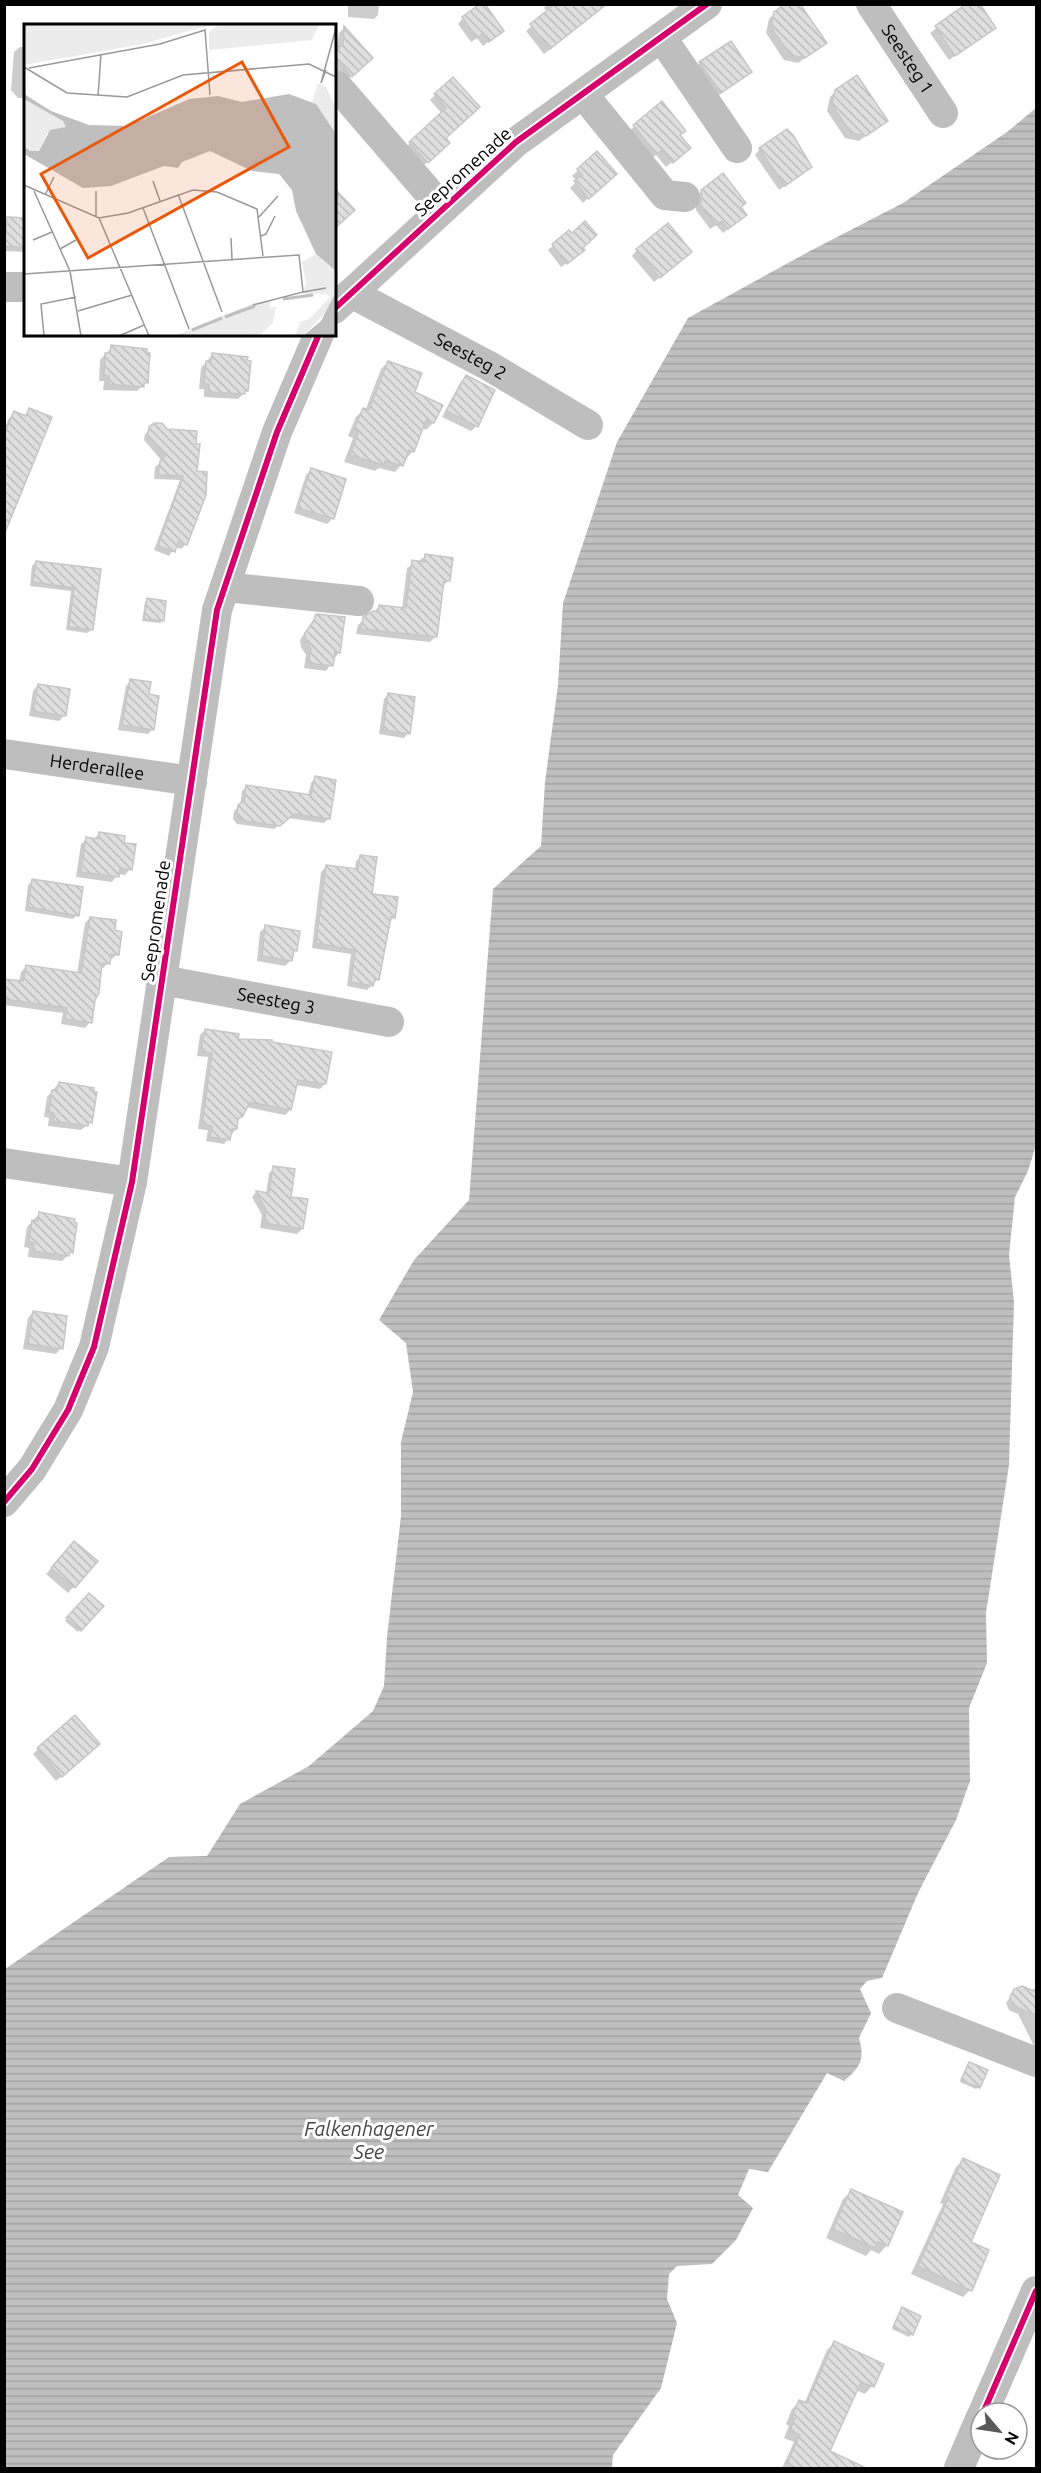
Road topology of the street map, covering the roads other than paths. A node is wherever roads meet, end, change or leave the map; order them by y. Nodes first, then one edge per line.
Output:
1 (707, 4) edge
2 (871, 4) edge
3 (662, 38) junction
4 (337, 86) dead end
5 (583, 94) junction
6 (943, 113) dead end
7 (737, 148) dead end
8 (686, 197) dead end
9 (443, 209) junction
10 (4, 287) edge
11 (24, 287) edge
12 (343, 301) edge
13 (318, 336) edge
14 (588, 425) dead end
15 (225, 587) junction
16 (359, 601) dead end
17 (4, 754) edge
18 (192, 781) junction
19 (162, 980) junction
20 (388, 1022) dead end
21 (4, 1163) edge
22 (132, 1182) junction
23 (4, 1502) edge
24 (897, 2008) dead end
25 (1036, 2062) edge
26 (1036, 2290) edge
27 (988, 2401) edge
28 (969, 2445) edge
29 (959, 2469) edge

1 - 3 street, Seepromenade
2 - 6 street, Seesteg 1
3 - 5 street, Seepromenade
3 - 7 street
4 - 9 street
5 - 8 street
5 - 9 street, Seepromenade
9 - 12 street, Seepromenade
10 - 11 street
12 - 14 street, Seesteg 2
13 - 15 street, Seepromenade
15 - 16 street
15 - 18 street, Seepromenade
17 - 18 street, Herderallee
18 - 19 street, Seepromenade
19 - 20 street, Seesteg 3
19 - 22 street, Seepromenade
21 - 22 street
22 - 23 street, Seepromenade
24 - 25 street
26 - 27 street
28 - 29 street

